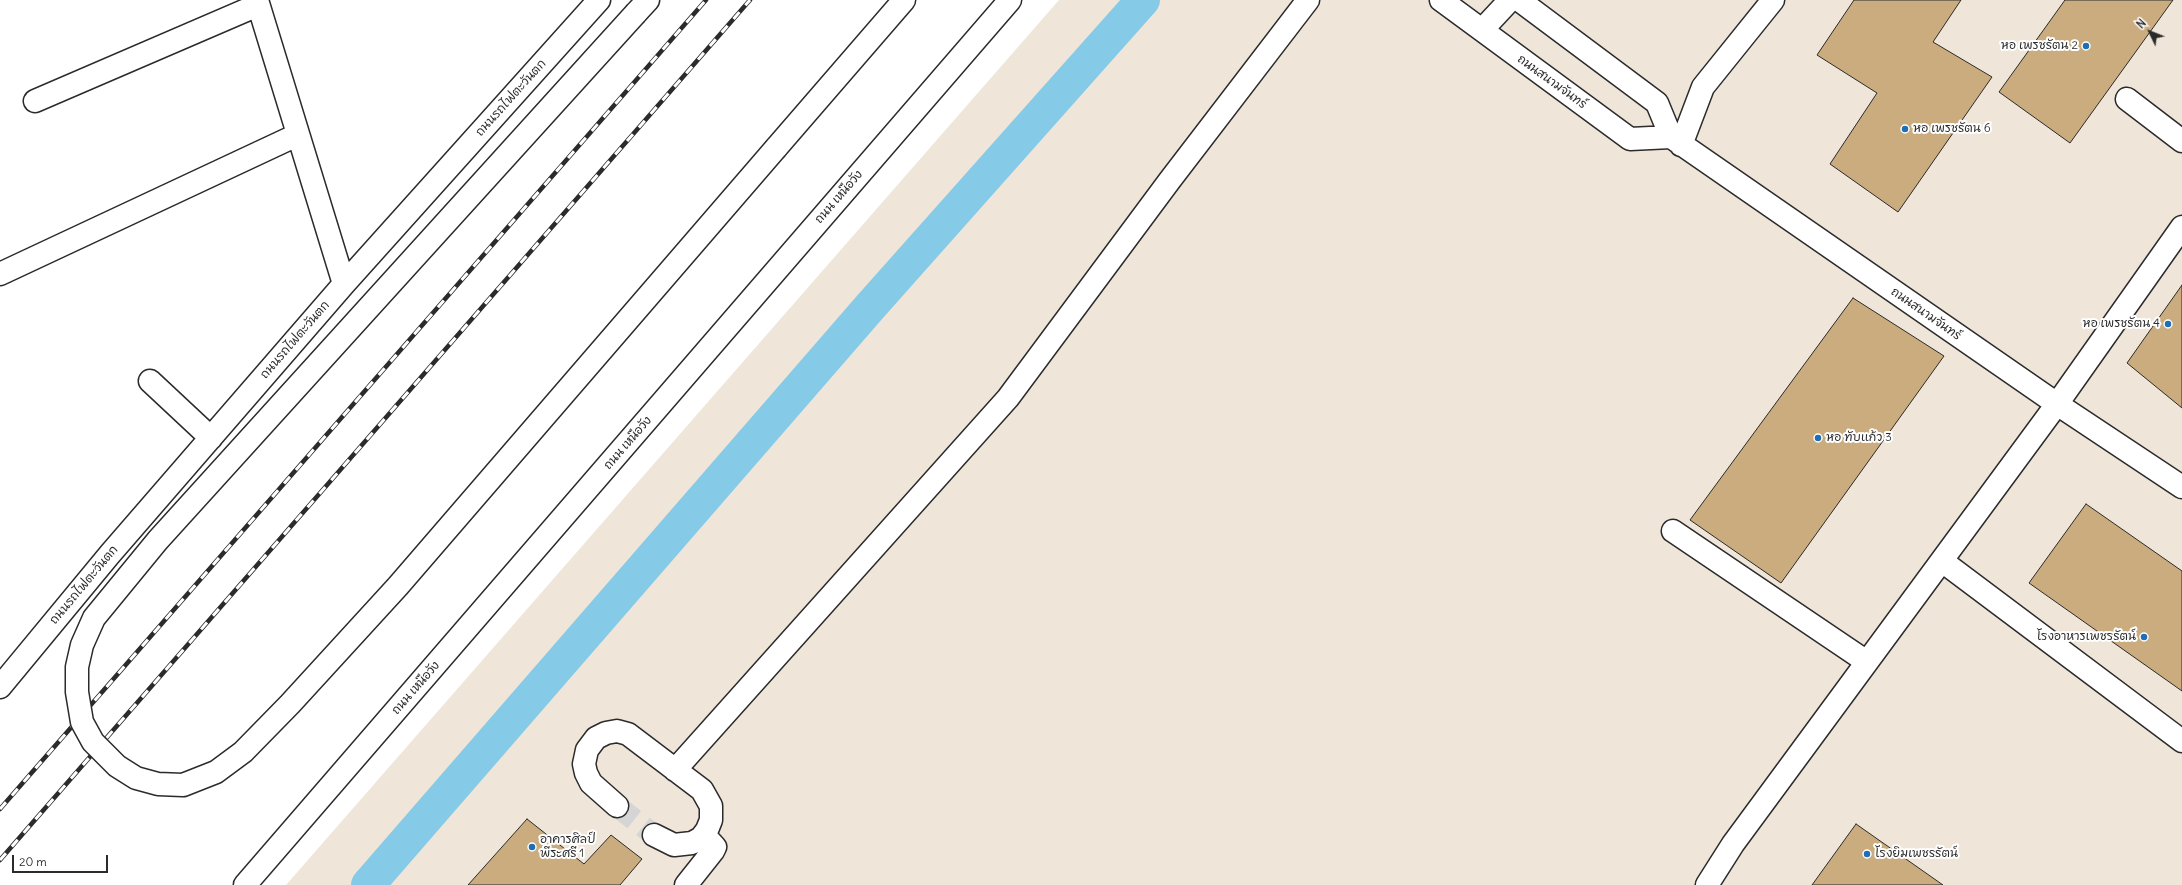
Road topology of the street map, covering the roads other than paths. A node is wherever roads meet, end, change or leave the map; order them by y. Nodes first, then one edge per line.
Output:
1 (599, 0) edge
2 (904, 0) edge
3 (1010, 0) edge
4 (1308, 0) edge
5 (1441, 0) edge
6 (1510, 0) edge
7 (1519, 0) edge
8 (1773, 0) edge
9 (257, 2) edge
10 (642, 7) edge
11 (1482, 30) junction
12 (2127, 99) dead end
13 (35, 100) dead end
14 (297, 134) junction
15 (1676, 141) junction
16 (2182, 141) edge
17 (2182, 227) edge
18 (0, 274) edge
19 (344, 284) junction
20 (150, 381) dead end
21 (2057, 404) junction
22 (211, 438) junction
23 (2182, 488) edge
24 (1673, 531) dead end
25 (1942, 561) junction
26 (1867, 662) junction
27 (0, 686) edge
28 (2182, 741) edge
29 (675, 770) junction
30 (617, 806) tunnel mouth
31 (654, 835) tunnel mouth
32 (704, 835) junction
33 (245, 885) edge
34 (686, 885) edge
35 (1707, 885) edge

1 - 19 street, ถนนรถไฟตะวันตก
2 - 10 street, bridge
3 - 33 street, ถนน เหนือวัง
4 - 29 street
5 - 11 street, ถนนสนามจันทร์
6 - 11 street
7 - 15 street
8 - 15 street
9 - 13 street
9 - 14 street
11 - 15 street, ถนนสนามจันทร์
12 - 16 street
14 - 18 street
14 - 19 street
15 - 21 street, ถนนสนามจันทร์
17 - 21 street
19 - 22 street, ถนนรถไฟตะวันตก
20 - 22 street
21 - 23 street, ถนนสนามจันทร์
21 - 25 street
22 - 27 street, ถนนรถไฟตะวันตก
24 - 26 street
25 - 26 street
25 - 28 street
26 - 35 street
29 - 30 street
29 - 32 street
31 - 32 street
32 - 34 street

